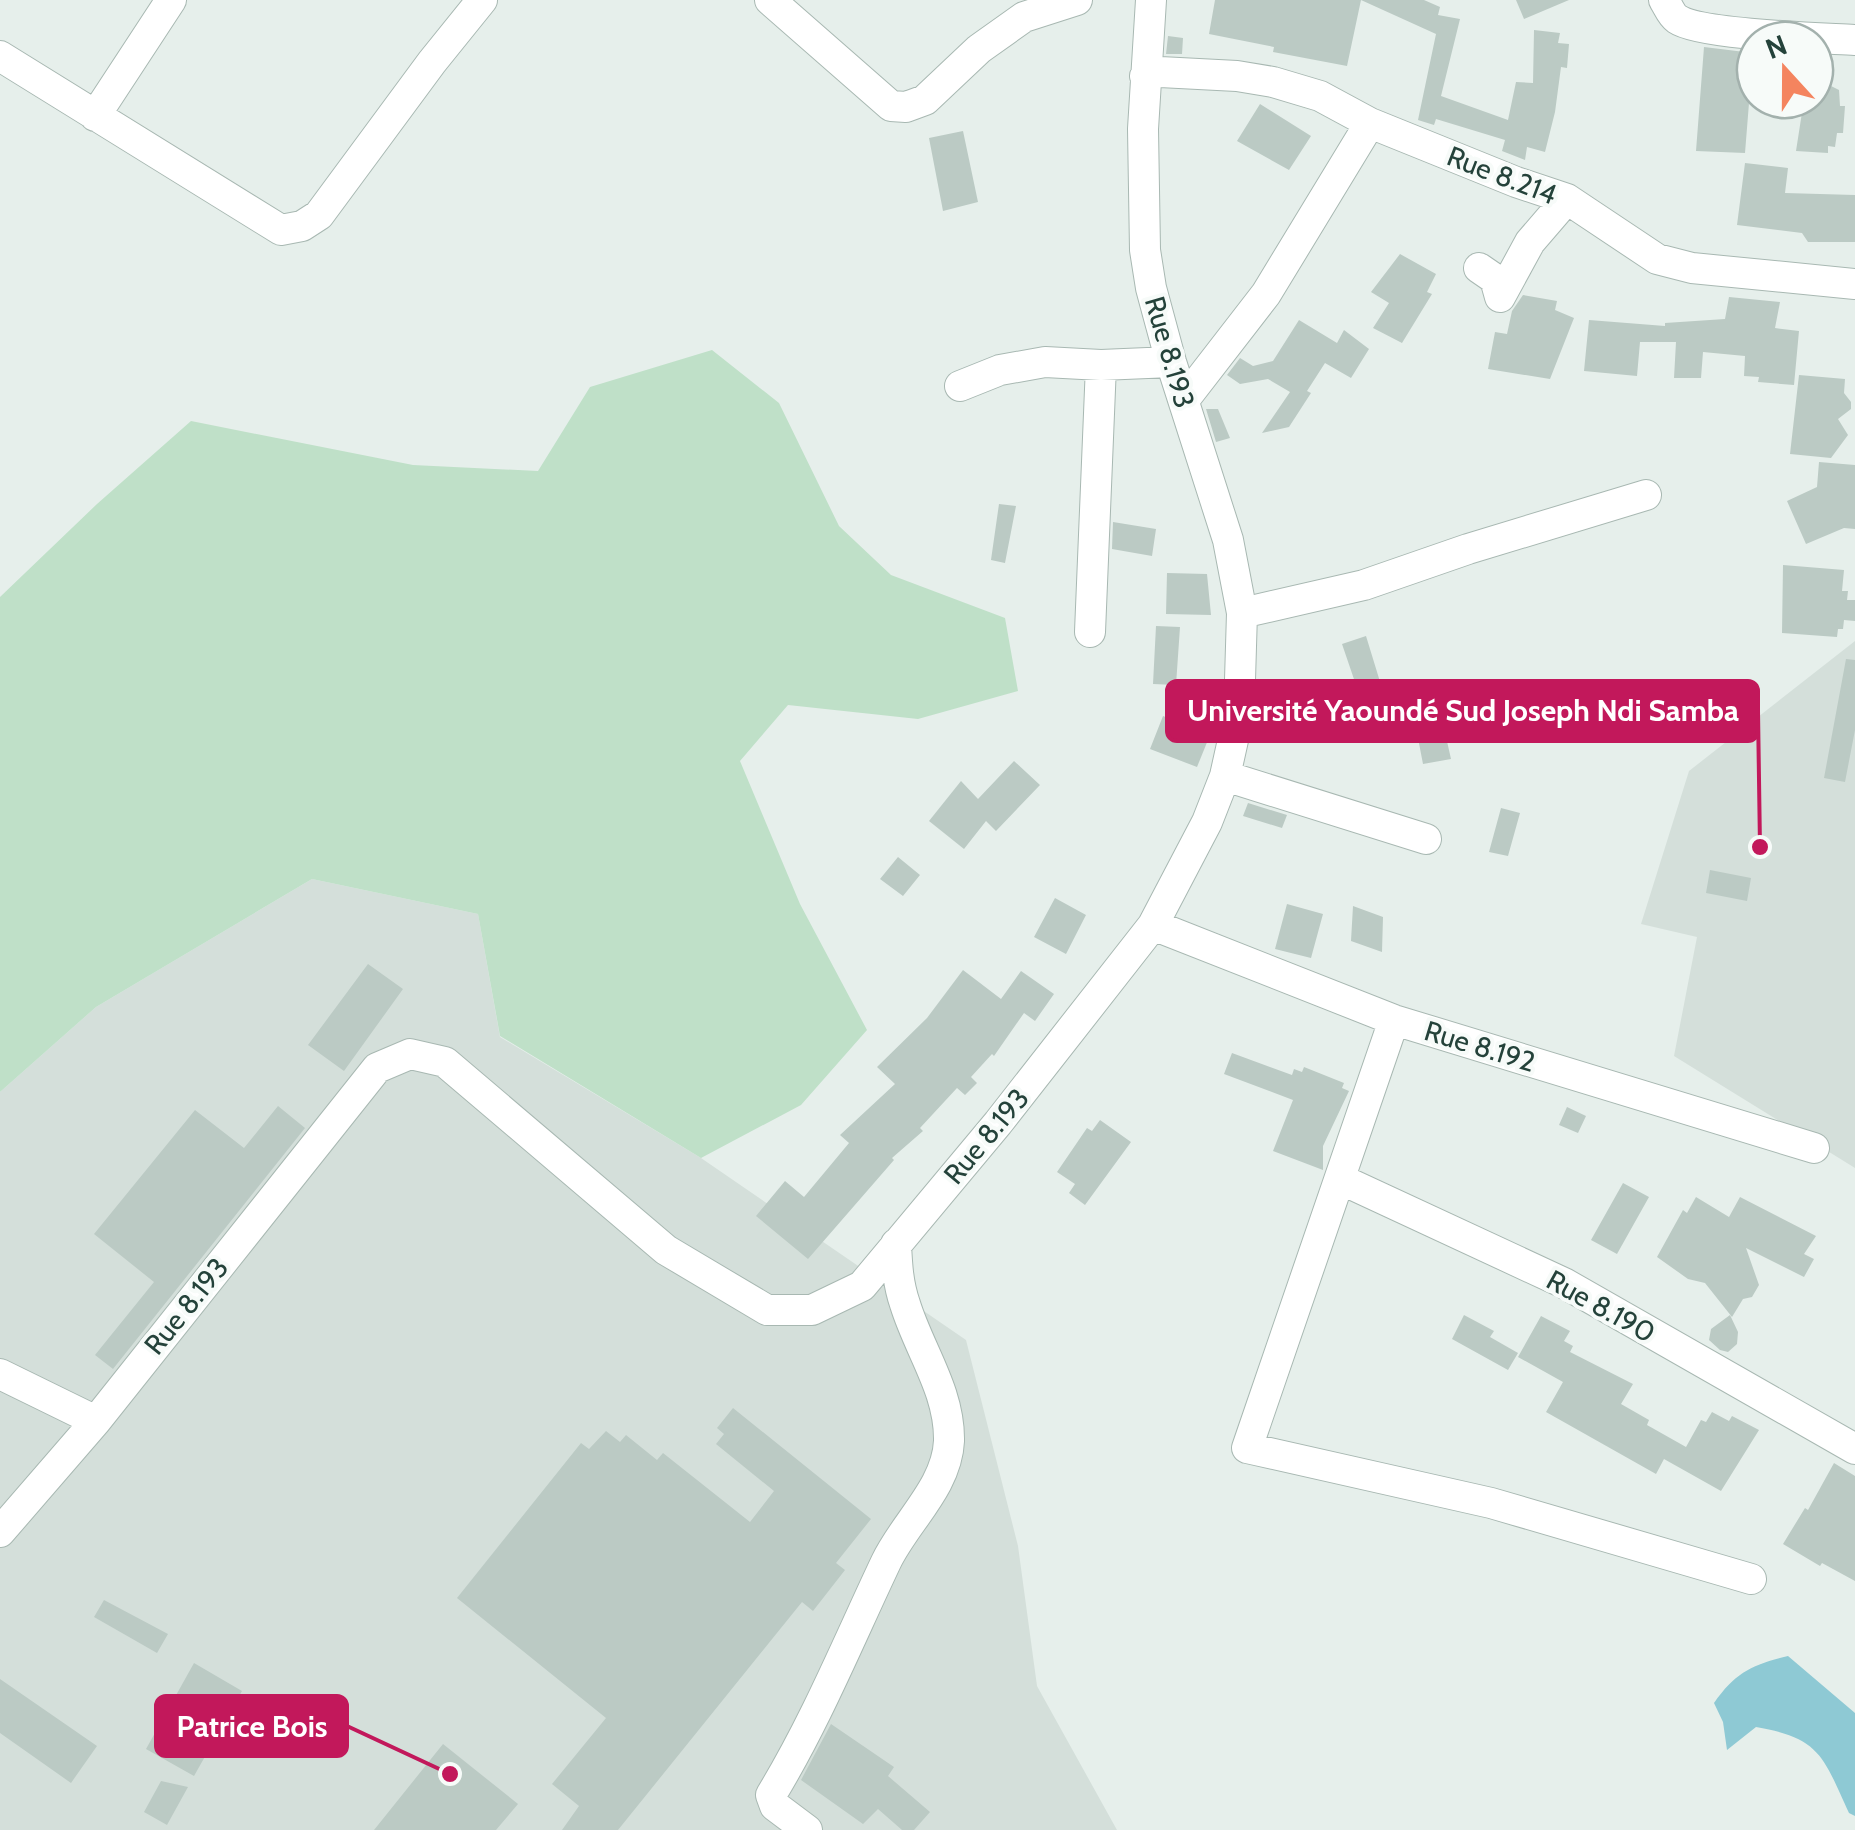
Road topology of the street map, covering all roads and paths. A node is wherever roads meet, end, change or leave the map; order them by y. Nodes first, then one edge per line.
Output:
1 (172, 0) edge
2 (482, 0) edge
3 (770, 0) edge
4 (1077, 0) edge
5 (1151, 0) edge
6 (1664, 0) edge
7 (1855, 40) edge
8 (0, 56) edge
9 (1145, 76) junction
10 (95, 116) junction
11 (1370, 123) junction
12 (1568, 198) junction
13 (1479, 268) dead end
14 (1855, 284) edge
15 (1171, 362) junction
16 (1101, 365) junction
17 (960, 386) dead end
18 (1184, 400) junction
19 (1646, 496) dead end
20 (1242, 613) junction
21 (1090, 632) dead end
22 (1225, 776) junction
23 (1426, 839) dead end
24 (1152, 925) junction
25 (1394, 1020) junction
26 (1814, 1148) dead end
27 (1340, 1179) junction
28 (896, 1244) junction
29 (0, 1374) edge
30 (96, 1421) junction
31 (1855, 1449) edge
32 (0, 1532) edge
33 (1751, 1579) dead end
34 (806, 1830) edge

1 - 10 street
2 - 10 street
3 - 4 street
5 - 9 street, Rue 8.193
6 - 7 street
8 - 10 street
9 - 11 street, Rue 8.214
9 - 15 street, Rue 8.193
11 - 12 street, Rue 8.214
11 - 18 street
12 - 13 street
12 - 14 street, Rue 8.214
15 - 16 street
15 - 18 street, Rue 8.193
16 - 17 street
16 - 21 street
18 - 20 street, Rue 8.193
19 - 20 street
20 - 22 street, Rue 8.193
22 - 23 street
22 - 24 street, Rue 8.193
24 - 25 street, Rue 8.192
24 - 28 street, Rue 8.193
25 - 26 street, Rue 8.192
25 - 27 street
27 - 31 street, Rue 8.190
27 - 33 street
28 - 30 street, Rue 8.193
28 - 34 street
29 - 30 street
30 - 32 street, Rue 8.193

